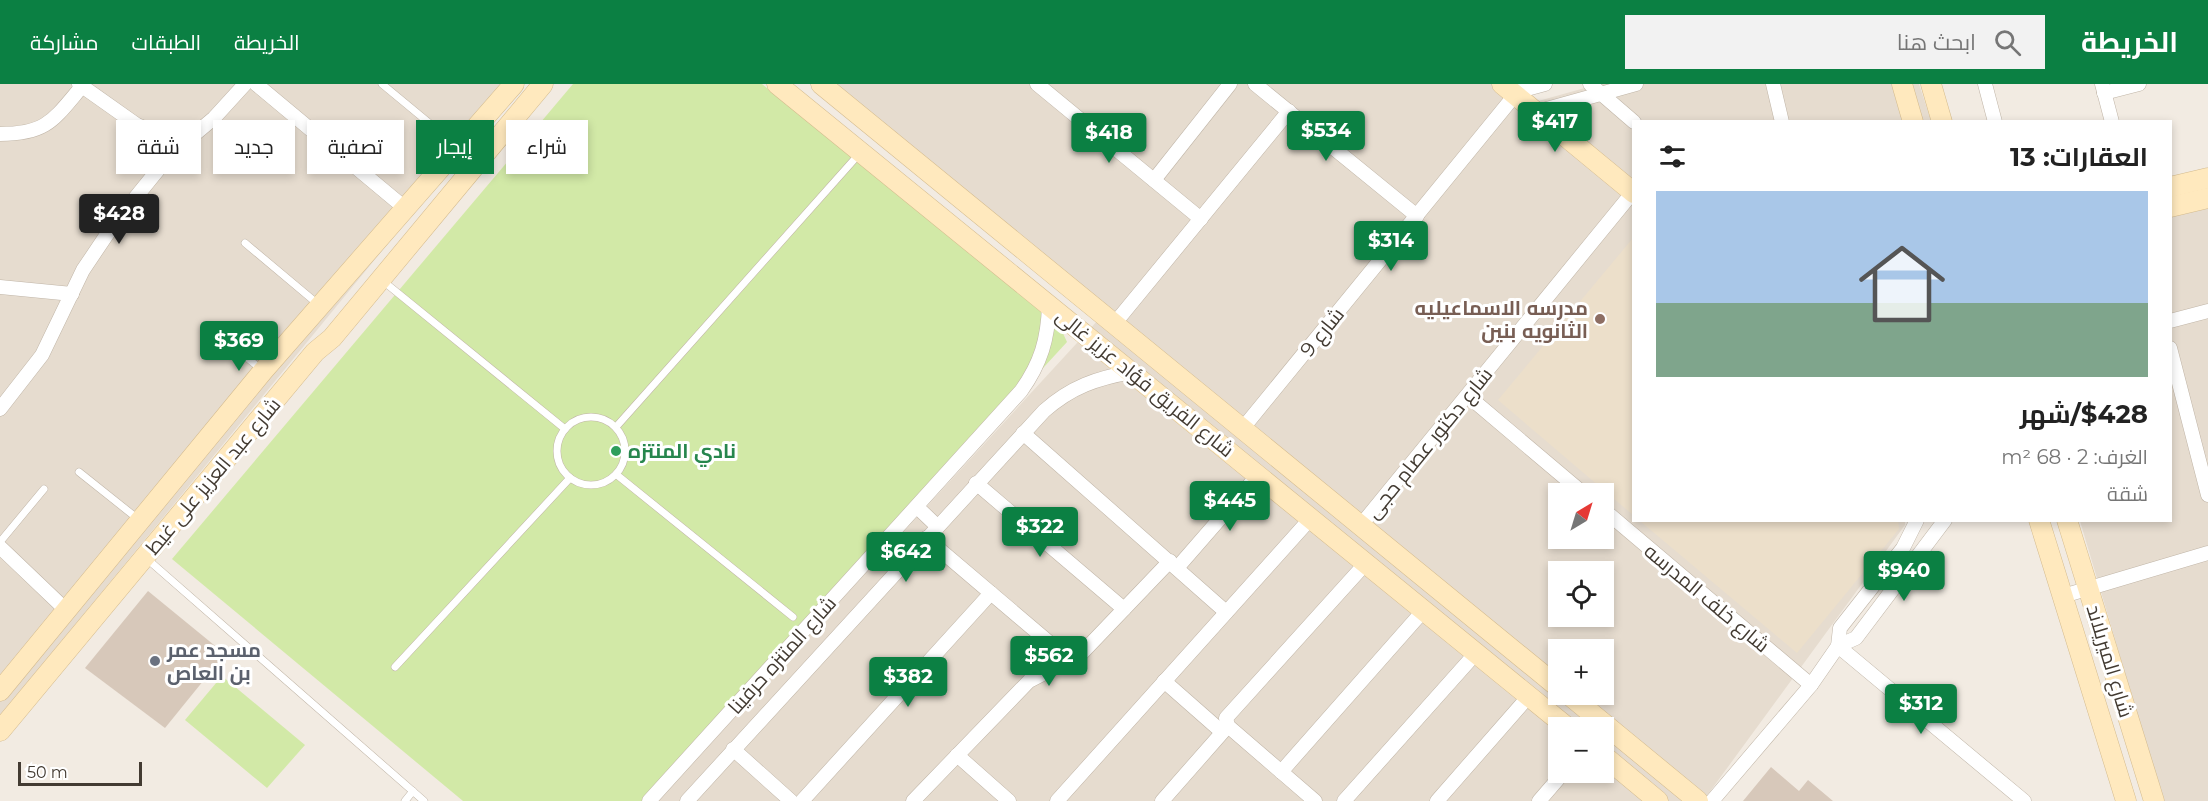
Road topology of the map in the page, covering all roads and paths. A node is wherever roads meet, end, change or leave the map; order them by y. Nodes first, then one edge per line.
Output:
1 (245, 84) edge
2 (256, 84) edge
3 (382, 84) edge
4 (543, 84) edge
5 (777, 84) edge
6 (821, 84) edge
7 (1037, 84) edge
8 (1230, 84) edge
9 (1255, 84) edge
10 (1545, 84) edge
11 (1636, 84) edge
12 (1773, 84) edge
13 (1902, 84) edge
14 (1930, 84) edge
15 (1985, 84) edge
16 (2139, 84) edge
17 (82, 85) edge
18 (510, 86) edge
19 (2103, 88) edge
20 (1508, 89) edge
21 (1595, 89) edge
22 (1289, 111) junction
23 (1536, 112) junction
24 (863, 117) junction
25 (129, 120) edge
26 (426, 120) edge
27 (482, 120) edge
28 (1632, 120) edge
29 (1782, 120) edge
30 (1912, 120) edge
31 (1941, 120) edge
32 (1994, 120) edge
33 (2111, 120) edge
34 (201, 129) edge
35 (0, 134) edge
36 (854, 146) junction
37 (152, 174) edge
38 (436, 174) edge
39 (440, 174) edge
40 (2208, 178) edge
41 (1154, 180) junction
42 (2172, 187) edge
43 (457, 188) junction
44 (1632, 192) edge
45 (1632, 194) edge
46 (2208, 198) edge
47 (965, 201) junction
48 (2172, 207) edge
49 (406, 209) junction
50 (1417, 216) junction
51 (1202, 219) junction
52 (948, 223) junction
53 (245, 243) dead end
54 (381, 280) junction
55 (0, 287) edge
56 (72, 294) junction
57 (1049, 304) junction
58 (2208, 311) edge
59 (316, 313) junction
60 (2172, 320) edge
61 (1115, 323) junction
62 (332, 338) junction
63 (226, 341) dead end
64 (2172, 356) edge
65 (263, 371) junction
66 (1132, 372) junction
67 (1468, 396) junction
68 (0, 409) edge
69 (616, 427) junction
70 (1243, 428) junction
71 (565, 429) junction
72 (1023, 433) junction
73 (2208, 436) edge
74 (2194, 440) junction
75 (79, 472) dead end
76 (617, 475) junction
77 (1258, 475) junction
78 (570, 478) junction
79 (976, 483) junction
80 (1571, 483) edge
81 (44, 489) dead end
82 (2208, 495) edge
83 (917, 507) junction
84 (1311, 518) junction
85 (1614, 518) edge
86 (140, 521) junction
87 (1916, 522) edge
88 (1918, 522) edge
89 (1944, 522) edge
90 (2040, 522) edge
91 (2068, 522) edge
92 (1361, 525) junction
93 (937, 526) junction
94 (1934, 536) junction
95 (926, 538) junction
96 (124, 541) junction
97 (0, 542) edge
98 (0, 548) edge
99 (2208, 553) edge
100 (145, 557) junction
101 (1366, 563) junction
102 (1174, 564) junction
103 (2088, 588) junction
104 (991, 593) junction
105 (2063, 596) junction
106 (1124, 609) junction
107 (66, 610) junction
108 (1424, 610) junction
109 (1226, 612) junction
110 (793, 617) dead end
111 (1478, 621) junction
112 (1838, 646) junction
113 (1469, 647) junction
114 (1071, 661) junction
115 (395, 667) dead end
116 (1548, 679) edge
117 (1164, 681) junction
118 (1811, 685) junction
119 (0, 691) edge
120 (1529, 696) junction
121 (1581, 705) edge
122 (1555, 717) edge
123 (1225, 729) junction
124 (0, 731) edge
125 (733, 749) junction
126 (957, 755) junction
127 (1614, 764) edge
128 (1281, 772) junction
129 (1555, 783) edge
130 (413, 791) junction
131 (405, 801) edge
132 (424, 801) edge
133 (649, 801) edge
134 (687, 801) edge
135 (791, 801) edge
136 (802, 801) edge
137 (913, 801) edge
138 (1009, 801) edge
139 (1057, 801) edge
140 (1162, 801) edge
141 (1315, 801) edge
142 (1344, 801) edge
143 (1437, 801) edge
144 (1539, 801) edge
145 (1658, 801) edge
146 (1698, 801) edge
147 (1712, 801) edge
148 (2024, 801) edge
149 (2126, 801) edge
150 (2154, 801) edge

1 - 34 street
2 - 49 street
3 - 26 lane
4 - 43 street, شارع عبد العزيز على غيط
5 - 36 street, شارع الفريق فؤاد عزيز غالى
6 - 24 street, شارع الفريق فؤاد عزيز غالى
7 - 41 street
8 - 41 street
9 - 22 street
10 - 20 street
11 - 21 street
12 - 29 street
13 - 30 street
14 - 31 street
15 - 32 street
16 - 19 street
17 - 25 street
17 - 35 street
18 - 27 street, شارع عبد العزيز على غيط
19 - 33 street
20 - 23 street
20 - 50 street, شارع 9
21 - 23 street
21 - 28 street
22 - 50 street
22 - 51 street
23 - 44 street
24 - 36 street
24 - 47 street, شارع الفريق فؤاد عزيز غالى
36 - 52 street, شارع الفريق فؤاد عزيز غالى
36 - 69 lane
37 - 56 street
38 - 49 street, شارع عبد العزيز على غيط
39 - 43 street
40 - 42 street
41 - 51 street
43 - 54 street, شارع عبد العزيز على غيط
45 - 67 street, شارع دكتور عصام حجى
46 - 48 street
47 - 52 street
47 - 61 street, شارع الفريق فؤاد عزيز غالى
49 - 59 street, شارع عبد العزيز على غيط
50 - 70 street, شارع 9
51 - 61 street
52 - 57 street, شارع الفريق فؤاد عزيز غالى
53 - 59 lane
54 - 62 street, شارع عبد العزيز على غيط
54 - 71 lane
55 - 56 street
56 - 68 street
57 - 66 street, شارع الفريق فؤاد عزيز غالى
57 - 83 street, شارع المتنزه حرفينا
58 - 60 street
59 - 62 street
59 - 65 street, شارع عبد العزيز على غيط
61 - 70 street, شارع الفريق فؤاد عزيز غالى
62 - 100 street, شارع عبد العزيز على غيط
63 - 65 lane
64 - 74 street
65 - 86 street, شارع عبد العزيز على غيط
66 - 72 street, شارع المتنزه حرفينا
66 - 77 street, شارع الفريق فؤاد عزيز غالى
67 - 80 street
67 - 92 street, شارع دكتور عصام حجى
69 - 71 lane
69 - 76 lane
70 - 92 street, شارع الفريق فؤاد عزيز غالى
71 - 78 lane
72 - 79 street, شارع المتنزه حرفينا
72 - 102 street
73 - 74 street
74 - 82 street
75 - 86 lane
76 - 78 lane
76 - 110 lane
77 - 84 street, شارع الفريق فؤاد عزيز غالى
77 - 102 street
78 - 115 lane
79 - 93 street, شارع المتنزه حرفينا
79 - 106 street
81 - 97 lane
83 - 93 street
83 - 133 street, شارع المتنزه حرفينا
84 - 101 street, شارع الفريق فؤاد عزيز غالى
84 - 109 street
85 - 118 street, شارع خلف المدرسه
86 - 96 street, شارع عبد العزيز على غيط
87 - 112 street
88 - 94 street
89 - 94 street
90 - 105 street, شارع الميريلاند
91 - 103 street, شارع الميريلاند
92 - 111 street, شارع الفريق فؤاد عزيز غالى
93 - 95 street, شارع المتنزه حرفينا
94 - 112 street
95 - 104 street
95 - 125 street, شارع المتنزه حرفينا
96 - 100 street
96 - 107 street, شارع عبد العزيز على غيط
98 - 107 street
99 - 103 street
100 - 124 street, شارع عبد العزيز على غيط
100 - 130 lane
101 - 108 street, شارع الفريق فؤاد عزيز غالى
101 - 123 street
102 - 106 street
102 - 109 street
103 - 105 street
103 - 150 street, شارع الميريلاند
104 - 114 street
104 - 136 street
105 - 149 street, شارع الميريلاند
106 - 114 street
107 - 119 street, شارع عبد العزيز على غيط
108 - 113 street, شارع الفريق فؤاد عزيز غالى
108 - 128 street
109 - 117 street
111 - 113 street
111 - 116 street, شارع الفريق فؤاد عزيز غالى
112 - 118 street
112 - 148 street
113 - 120 street, شارع الفريق فؤاد عزيز غالى
113 - 142 street
114 - 126 street
117 - 123 street
117 - 139 street
118 - 147 street
120 - 122 street, شارع الفريق فؤاد عزيز غالى
120 - 143 street
121 - 146 street
123 - 128 street
123 - 140 street
125 - 134 street, شارع المتنزه حرفينا
125 - 135 street
126 - 137 street
126 - 138 street
127 - 145 street
128 - 141 street
129 - 144 street
130 - 131 lane
130 - 132 lane

